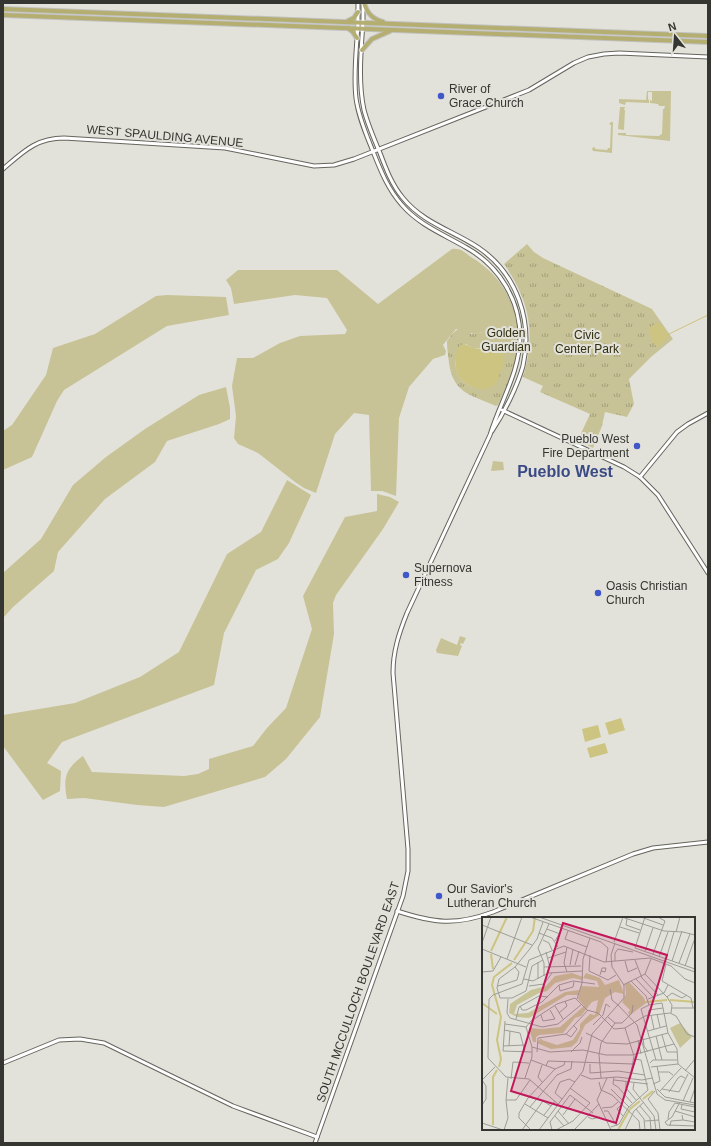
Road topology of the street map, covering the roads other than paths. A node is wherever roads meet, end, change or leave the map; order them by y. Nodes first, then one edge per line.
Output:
1 (358, 3) edge
2 (364, 3) edge
3 (3, 9) edge
4 (358, 12) junction
5 (3, 15) edge
6 (347, 22) junction
7 (358, 22) junction
8 (363, 22) junction
9 (389, 23) junction
10 (347, 28) junction
11 (358, 29) junction
12 (363, 29) junction
13 (392, 30) junction
14 (708, 36) edge
15 (357, 38) junction
16 (708, 42) edge
17 (362, 50) junction
18 (708, 57) edge
19 (378, 149) junction
20 (373, 151) junction
21 (3, 169) edge
22 (499, 408) junction
23 (504, 411) junction
24 (708, 413) edge
25 (490, 434) junction
26 (640, 477) junction
27 (708, 573) edge
28 (708, 842) edge
29 (397, 911) junction
30 (3, 1063) edge
31 (317, 1137) junction
32 (315, 1143) edge

1 - 4 main road, SOUTH MCCULLOCH BOULEVARD EAST
2 - 8 main road, SOUTH MCCULLOCH BOULEVARD EAST
2 - 9 highway
3 - 6 highway
4 - 6 highway
4 - 7 main road, SOUTH MCCULLOCH BOULEVARD EAST
5 - 10 highway
6 - 7 highway
7 - 8 highway
7 - 11 main road, SOUTH MCCULLOCH BOULEVARD EAST
8 - 9 highway
8 - 12 main road, SOUTH MCCULLOCH BOULEVARD EAST
9 - 14 highway
10 - 11 highway
10 - 15 highway
11 - 12 highway
11 - 15 main road, SOUTH MCCULLOCH BOULEVARD EAST
12 - 13 highway
12 - 17 main road, SOUTH MCCULLOCH BOULEVARD EAST
13 - 16 highway
13 - 17 highway
15 - 20 main road, SOUTH MCCULLOCH BOULEVARD EAST
17 - 19 main road, SOUTH MCCULLOCH BOULEVARD EAST
18 - 19 main road, WEST SPAULDING AVENUE
19 - 20 main road, WEST SPAULDING AVENUE
19 - 23 main road, SOUTH MCCULLOCH BOULEVARD EAST
20 - 21 main road, WEST SPAULDING AVENUE
20 - 22 main road, SOUTH MCCULLOCH BOULEVARD EAST
22 - 23 main road
22 - 25 main road, SOUTH MCCULLOCH BOULEVARD EAST
23 - 25 main road, SOUTH MCCULLOCH BOULEVARD EAST
23 - 26 main road
24 - 26 main road
25 - 29 main road, SOUTH MCCULLOCH BOULEVARD EAST
26 - 27 main road
28 - 29 main road
29 - 31 main road, SOUTH MCCULLOCH BOULEVARD EAST
30 - 31 main road
31 - 32 main road, SOUTH MCCULLOCH BOULEVARD EAST

